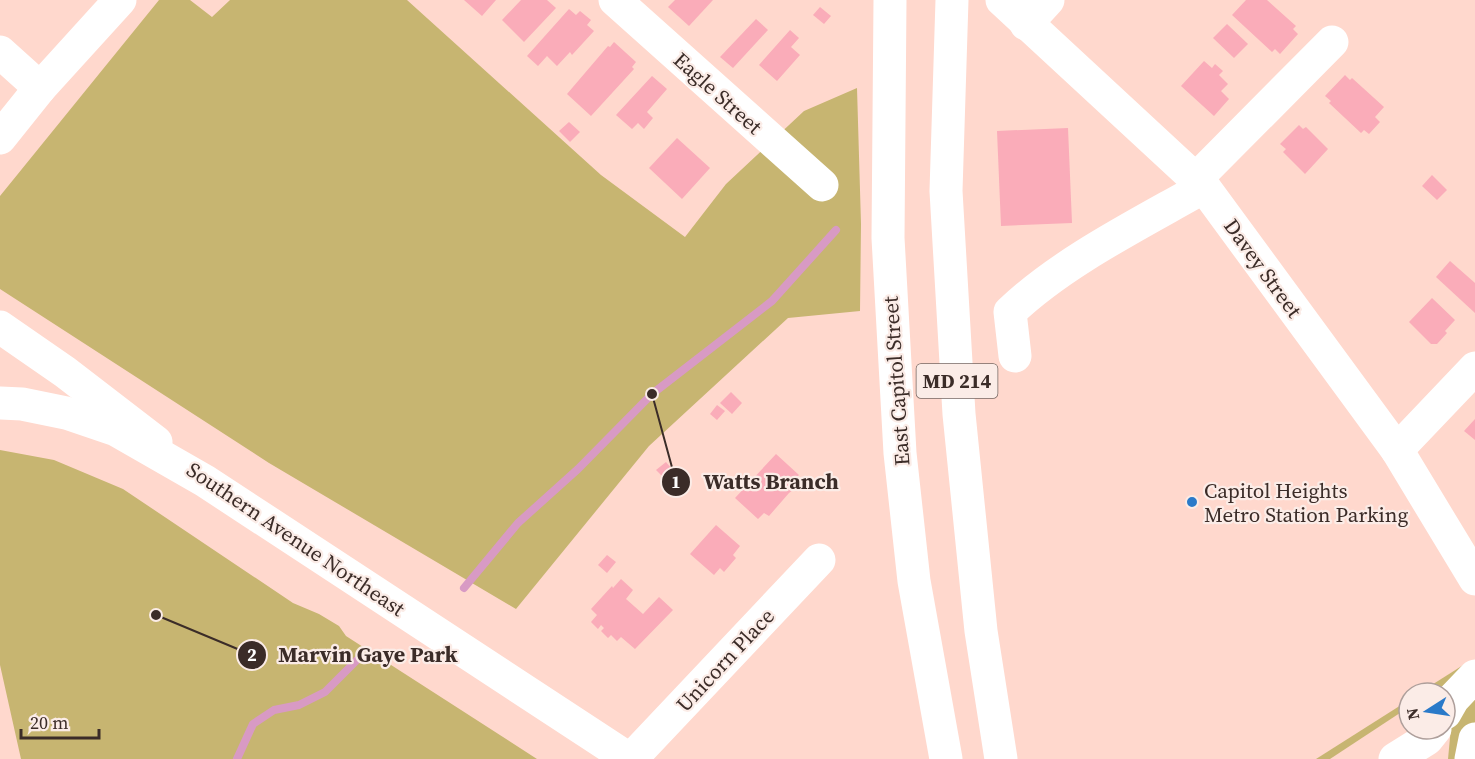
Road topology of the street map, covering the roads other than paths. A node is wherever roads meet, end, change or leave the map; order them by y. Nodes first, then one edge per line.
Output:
1 (120, 0) edge
2 (615, 0) edge
3 (890, 0) edge
4 (952, 0) edge
5 (1002, 0) edge
6 (1048, 0) edge
7 (1026, 24) junction
8 (1332, 42) dead end
9 (0, 52) edge
10 (40, 88) junction
11 (0, 138) edge
12 (1200, 183) junction
13 (822, 186) dead end
14 (0, 327) edge
15 (1015, 356) dead end
16 (1475, 368) edge
17 (0, 402) edge
18 (1397, 450) junction
19 (205, 481) junction
20 (819, 560) dead end
21 (1475, 579) edge
22 (1475, 676) edge
23 (1457, 695) edge
24 (935, 701) junction
25 (1475, 739) edge
26 (1424, 741) edge
27 (630, 759) edge
28 (923, 759) edge
29 (946, 759) edge
30 (1001, 759) edge
31 (1395, 759) edge
32 (1471, 759) edge

1 - 10 main road
2 - 13 main road, Eagle Street
3 - 24 main road, East Capitol Street / MD 214
4 - 30 main road, MD 214
5 - 7 main road, Davey Street
6 - 7 main road
7 - 12 main road, Davey Street
8 - 12 main road
9 - 10 main road
10 - 11 main road
12 - 15 main road
12 - 18 main road, Davey Street
14 - 19 main road, Southern Avenue Northeast
16 - 18 main road
17 - 19 main road
18 - 21 main road, Davey Street
19 - 27 main road, Southern Avenue Northeast
20 - 27 main road, Unicorn Place
22 - 23 main road
24 - 28 main road
24 - 29 main road, East Capitol Street / MD 214
25 - 32 main road
26 - 31 main road

